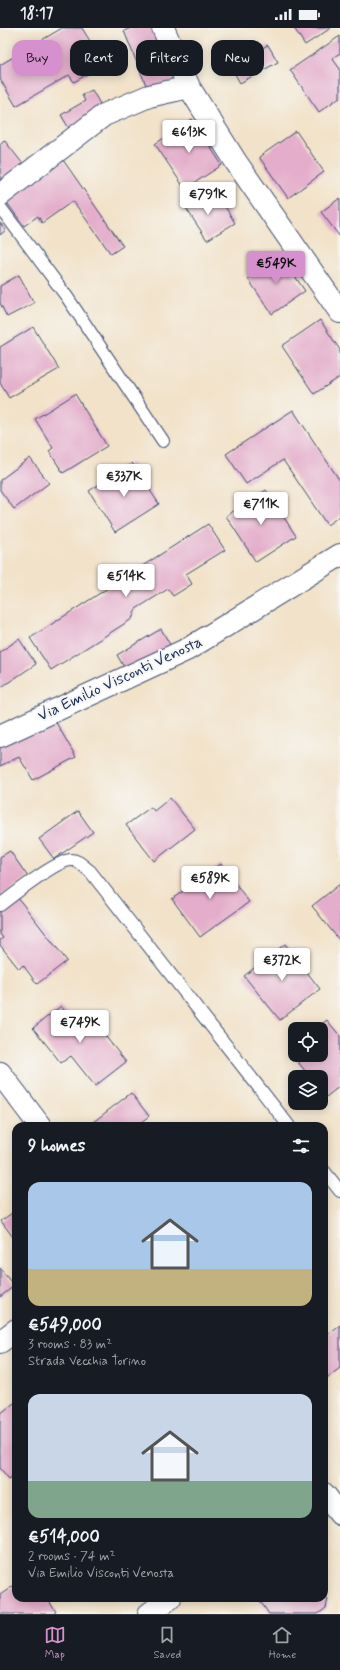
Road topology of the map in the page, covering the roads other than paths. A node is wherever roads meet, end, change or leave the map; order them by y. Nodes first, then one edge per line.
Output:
1 (163, 28) edge
2 (189, 87) junction
3 (0, 195) edge
4 (0, 207) edge
5 (340, 312) edge
6 (163, 441) dead end
7 (340, 555) edge
8 (0, 736) edge
9 (0, 905) edge
10 (0, 1072) edge
11 (37, 1122) edge
12 (285, 1122) edge
13 (328, 1176) edge
14 (340, 1191) edge
15 (12, 1333) edge
16 (0, 1342) edge
17 (328, 1499) edge
18 (340, 1514) edge
19 (165, 1602) edge
20 (149, 1614) edge

1 - 2 street
2 - 3 street
2 - 5 street
4 - 6 lane
7 - 8 street, Via Emilio Visconti Venosta
9 - 12 lane
10 - 11 street
13 - 14 lane
15 - 16 street
17 - 18 street
19 - 20 street

